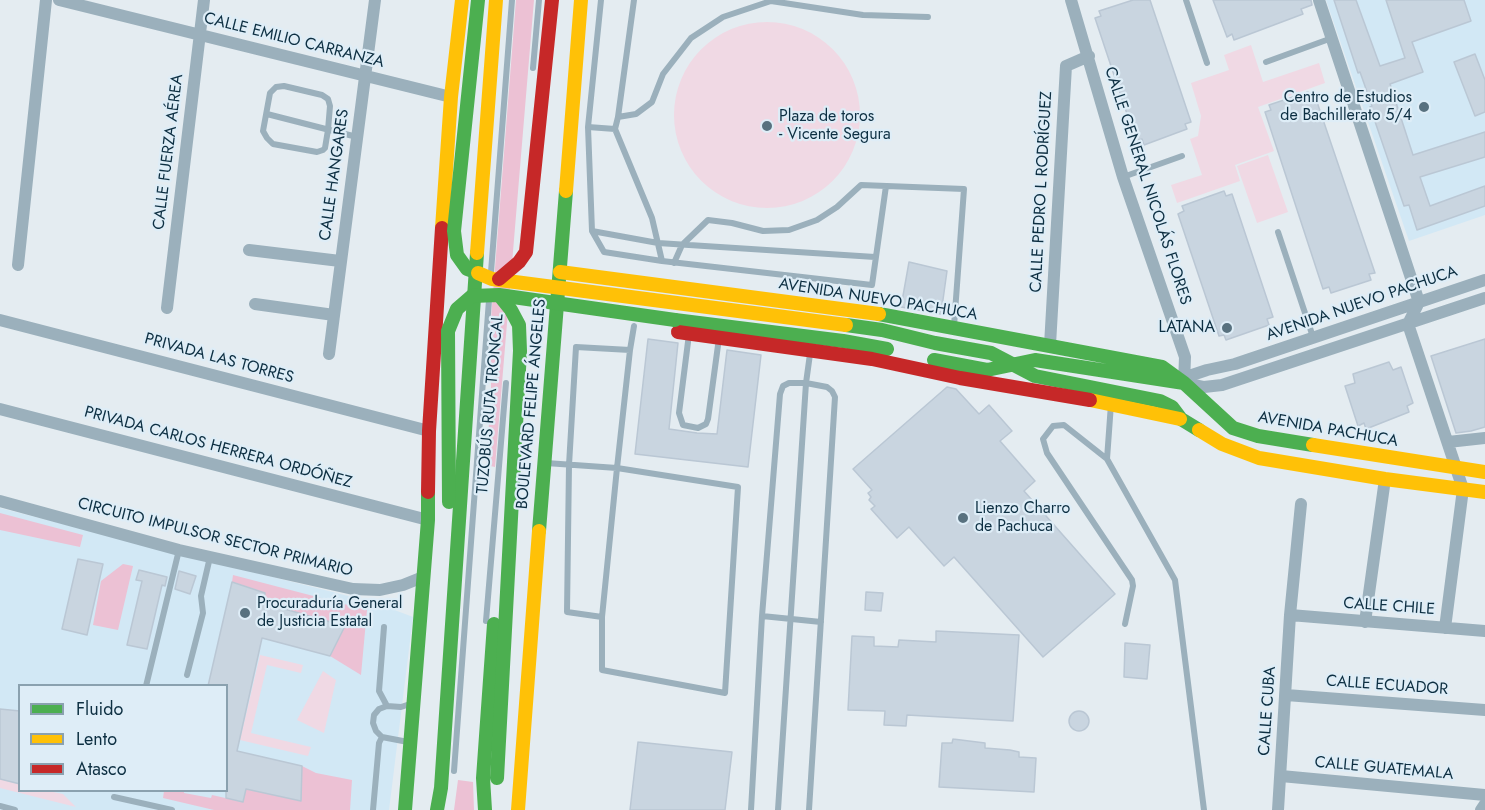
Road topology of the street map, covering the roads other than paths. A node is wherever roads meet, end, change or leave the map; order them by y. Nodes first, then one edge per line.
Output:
1 (46, 0) edge
2 (59, 0) edge
3 (204, 0) edge
4 (375, 0) edge
5 (462, 0) edge
6 (478, 0) edge
7 (496, 0) edge
8 (512, 0) edge
9 (541, 0) edge
10 (552, 0) edge
11 (581, 0) edge
12 (601, 0) edge
13 (634, 0) edge
14 (765, 0) edge
15 (1071, 0) edge
16 (1186, 0) edge
17 (1319, 0) edge
18 (771, 1) edge
19 (928, 17) dead end
20 (199, 34) junction
21 (1332, 38) junction
22 (1089, 56) junction
23 (1266, 62) dead end
24 (1207, 63) dead end
25 (533, 70) dead end
26 (365, 76) junction
27 (451, 97) junction
28 (267, 114) junction
29 (618, 117) junction
30 (588, 127) junction
31 (615, 129) junction
32 (328, 130) junction
33 (357, 137) junction
34 (1182, 156) dead end
35 (1124, 177) junction
36 (886, 186) junction
37 (592, 231) junction
38 (1278, 232) dead end
39 (658, 243) junction
40 (682, 244) junction
41 (518, 246) dead end
42 (249, 250) dead end
43 (875, 257) junction
44 (340, 261) junction
45 (662, 261) junction
46 (674, 263) junction
47 (18, 265) dead end
48 (560, 272) junction
49 (590, 276) junction
50 (494, 280) junction
51 (1485, 280) edge
52 (494, 294) junction
53 (1485, 298) edge
54 (1419, 302) junction
55 (255, 304) dead end
56 (167, 308) dead end
57 (334, 315) junction
58 (555, 315) junction
59 (0, 320) edge
60 (586, 320) junction
61 (1408, 324) junction
62 (634, 326) junction
63 (511, 327) dead end
64 (954, 328) junction
65 (689, 334) junction
66 (1313, 337) junction
67 (720, 338) junction
68 (1050, 345) junction
69 (630, 350) junction
70 (810, 350) junction
71 (329, 354) dead end
72 (1013, 365) junction
73 (507, 374) dead end
74 (806, 383) junction
75 (1184, 383) junction
76 (1111, 403) junction
77 (0, 409) edge
78 (1181, 419) junction
79 (429, 431) junction
80 (1485, 438) edge
81 (1448, 442) junction
82 (1107, 459) junction
83 (544, 463) junction
84 (569, 465) junction
85 (1456, 467) junction
86 (617, 468) junction
87 (1485, 472) edge
88 (1385, 479) junction
89 (1463, 489) junction
90 (1485, 492) edge
91 (0, 501) edge
92 (1301, 504) dead end
93 (428, 520) junction
94 (179, 550) junction
95 (210, 557) junction
96 (423, 577) junction
97 (1290, 615) junction
98 (762, 616) junction
99 (602, 618) junction
100 (790, 619) junction
101 (821, 621) junction
102 (1365, 622) junction
103 (1125, 624) dead end
104 (384, 627) dead end
105 (1445, 628) junction
106 (485, 631) dead end
107 (1485, 631) edge
108 (437, 644) dead end
109 (188, 675) dead end
110 (146, 684) edge
111 (1286, 695) junction
112 (414, 702) junction
113 (387, 705) junction
114 (1485, 710) edge
115 (382, 737) junction
116 (411, 744) junction
117 (476, 768) dead end
118 (1281, 776) junction
119 (453, 778) dead end
120 (1485, 795) edge
121 (114, 797) dead end
122 (1485, 804) edge
123 (481, 805) edge
124 (0, 806) edge
125 (15, 810) edge
126 (172, 810) edge
127 (373, 810) edge
128 (405, 810) edge
129 (437, 810) edge
130 (493, 810) edge
131 (518, 810) edge
132 (751, 810) edge
133 (778, 810) edge
134 (809, 810) edge
135 (1204, 810) edge
136 (1278, 810) edge
137 (1481, 810) edge

1 - 47 street
2 - 20 street, CALLE EMILIO CARRANZA
3 - 20 street, CALLE FUERZA AÉREA
4 - 26 street, CALLE HANGARES
5 - 27 main road
6 - 50 main road, bridge
7 - 129 main road
8 - 50 lane
9 - 25 lane
9 - 123 main road, BOULEVARD FELIPE ÁNGELES
10 - 50 main road, bridge
11 - 48 main road, BOULEVARD FELIPE ÁNGELES
12 - 30 lane
13 - 29 lane
14 - 18 lane
15 - 22 street, CALLE GENERAL NICOLÁS FLORES
16 - 24 lane
17 - 21 street
18 - 19 lane
18 - 29 lane
20 - 26 street, CALLE EMILIO CARRANZA
20 - 56 street, CALLE FUERZA AÉREA
21 - 23 lane
21 - 54 street
22 - 35 street, CALLE GENERAL NICOLÁS FLORES
22 - 68 street, CALLE PEDRO L RODRÍGUEZ
26 - 27 street, CALLE EMILIO CARRANZA
26 - 33 street, CALLE HANGARES
27 - 79 main road
28 - 32 lane
28 - 32 lane
28 - 32 lane
29 - 31 lane
30 - 31 lane
30 - 37 lane
31 - 39 lane
32 - 33 lane
33 - 44 street, CALLE HANGARES
34 - 35 lane
35 - 75 street, CALLE GENERAL NICOLÁS FLORES
36 - 40 lane
36 - 43 lane
36 - 64 lane
37 - 39 lane
37 - 45 lane
38 - 66 lane
39 - 40 lane
39 - 45 lane
40 - 43 lane
40 - 46 lane
41 - 63 lane, TUZOBÚS RUTA TRONCAL
42 - 44 street
43 - 46 lane
44 - 57 street, CALLE HANGARES
45 - 46 lane
48 - 49 main road, AVENIDA NUEVO PACHUCA
48 - 58 main road, BOULEVARD FELIPE ÁNGELES
49 - 60 main road
49 - 64 main road, AVENIDA NUEVO PACHUCA
50 - 72 main road, bridge
51 - 54 street, AVENIDA NUEVO PACHUCA
52 - 72 main road, bridge
52 - 108 main road, bridge
52 - 119 lane, TUZOBÚS RUTA TRONCAL
52 - 130 main road, bridge
53 - 61 street, AVENIDA NUEVO PACHUCA
54 - 61 street
54 - 66 street, AVENIDA NUEVO PACHUCA
55 - 57 street
57 - 71 street, CALLE HANGARES
58 - 60 main road
58 - 83 main road, BOULEVARD FELIPE ÁNGELES
59 - 79 street, PRIVADA LAS TORRES
60 - 62 main road
61 - 75 street, AVENIDA NUEVO PACHUCA
61 - 81 street
62 - 65 main road
62 - 69 lane
64 - 68 main road, AVENIDA NUEVO PACHUCA
65 - 67 main road
65 - 67 lane
66 - 75 street, AVENIDA NUEVO PACHUCA
67 - 70 main road
68 - 75 main road, AVENIDA NUEVO PACHUCA
69 - 84 lane
69 - 86 lane
70 - 74 lane
70 - 76 main road
72 - 75 main road
72 - 78 main road
73 - 106 lane, TUZOBÚS RUTA TRONCAL
74 - 98 lane
74 - 100 lane
74 - 101 lane
75 - 78 main road
75 - 85 main road, AVENIDA PACHUCA
76 - 78 main road
76 - 82 lane
77 - 93 street, PRIVADA CARLOS HERRERA ORDÓÑEZ
78 - 88 main road
79 - 93 main road
80 - 81 street
81 - 85 street
82 - 103 lane
82 - 135 lane
83 - 84 lane
83 - 131 main road, BOULEVARD FELIPE ÁNGELES
84 - 86 lane
84 - 99 lane
85 - 87 main road, AVENIDA PACHUCA
85 - 89 street
86 - 99 lane
86 - 99 lane
88 - 89 main road
88 - 102 street
89 - 90 main road
89 - 105 street
91 - 94 street, CIRCUITO IMPULSOR SECTOR PRIMARIO
92 - 97 street, CALLE CUBA
93 - 96 main road
94 - 95 street, CIRCUITO IMPULSOR SECTOR PRIMARIO
94 - 110 lane
95 - 96 street, CIRCUITO IMPULSOR SECTOR PRIMARIO
95 - 109 lane
96 - 112 main road
97 - 102 street, CALLE CHILE
97 - 111 street, CALLE CUBA
98 - 100 lane
98 - 132 lane
100 - 101 lane
100 - 133 lane
101 - 134 lane
102 - 105 street, CALLE CHILE
104 - 113 lane
105 - 107 street, CALLE CHILE
111 - 114 street, CALLE ECUADOR
111 - 118 street, CALLE CUBA
112 - 113 lane
112 - 116 main road
113 - 115 lane
115 - 116 lane
115 - 127 lane
116 - 128 main road
117 - 123 lane
118 - 120 street, CALLE GUATEMALA
118 - 136 street, CALLE CUBA
121 - 126 lane
122 - 137 street
124 - 125 lane

